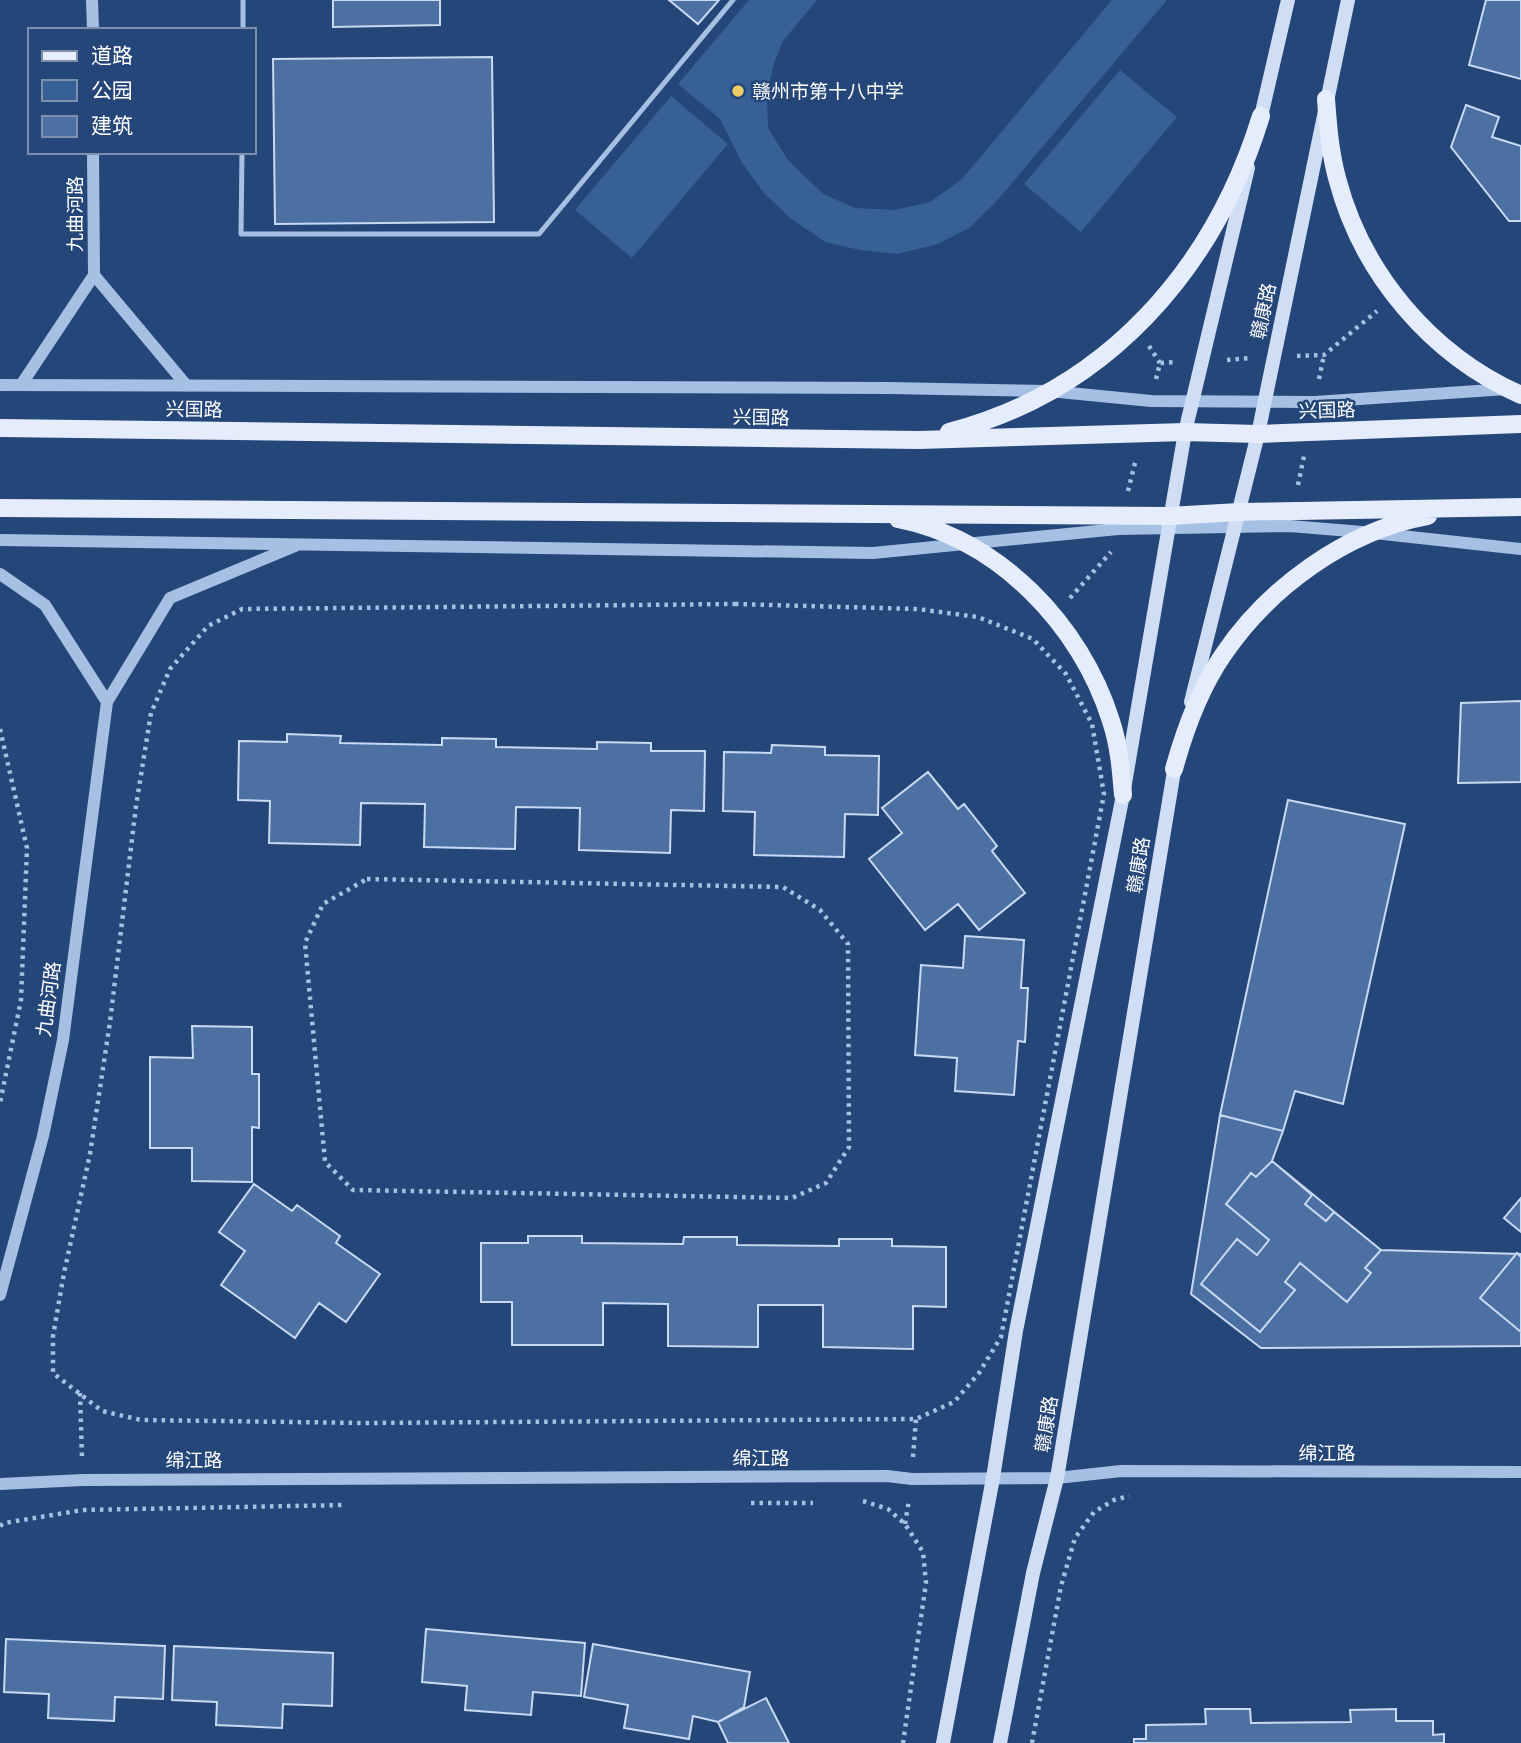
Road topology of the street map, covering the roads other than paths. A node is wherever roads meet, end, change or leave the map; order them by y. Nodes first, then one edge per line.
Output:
1 (92, 0) edge
2 (243, 0) edge
3 (733, 0) edge
4 (1288, 0) edge
5 (1348, 0) edge
6 (93, 28) edge
7 (243, 28) edge
8 (1326, 99) junction
9 (1261, 116) junction
10 (93, 154) edge
11 (242, 154) edge
12 (94, 275) junction
13 (0, 385) edge
14 (21, 386) junction
15 (187, 386) junction
16 (1516, 390) edge
17 (1049, 391) junction
18 (1191, 401) junction
19 (1264, 402) junction
20 (1521, 424) edge
21 (0, 428) edge
22 (1185, 432) junction
23 (1258, 434) junction
24 (919, 440) junction
25 (1513, 507) edge
26 (0, 508) edge
27 (867, 513) junction
28 (1237, 520) junction
29 (1168, 522) junction
30 (1374, 533) junction
31 (0, 540) edge
32 (963, 543) junction
33 (299, 544) junction
34 (1521, 550) edge
35 (0, 574) edge
36 (107, 702) junction
37 (1174, 769) junction
38 (1123, 795) junction
39 (0, 1295) edge
40 (1521, 1472) edge
41 (993, 1478) junction
42 (1057, 1478) junction
43 (0, 1484) edge
44 (943, 1743) edge
45 (1000, 1743) edge

1 - 6 street
2 - 7 lane
3 - 11 lane
4 - 9 main road, 赣康路
5 - 8 main road, 赣康路
8 - 16 main road
8 - 19 main road, 赣康路
9 - 17 main road
9 - 18 main road, 赣康路
10 - 12 street, 九曲河路
12 - 14 street
12 - 15 street
13 - 14 street
14 - 15 street
15 - 17 street
16 - 19 street
17 - 18 street
17 - 24 main road
18 - 19 street
18 - 22 main road, 赣康路
19 - 23 main road, 赣康路
20 - 23 main road, 兴国路
21 - 24 main road, 兴国路
22 - 23 main road, 兴国路
22 - 24 main road, 兴国路
22 - 29 main road, 赣康路
23 - 28 main road, 赣康路
25 - 28 main road
25 - 30 main road
26 - 27 main road
27 - 29 main road
27 - 32 main road
28 - 29 main road
28 - 30 street
28 - 37 main road, 赣康路
29 - 32 street
29 - 38 main road, 赣康路
30 - 34 street
30 - 37 main road
31 - 33 street
32 - 33 street
32 - 38 main road
33 - 36 street
35 - 36 street
36 - 39 street, 九曲河路
37 - 42 main road, 赣康路
38 - 41 main road, 赣康路
40 - 42 street, 绵江路
41 - 42 street, 绵江路
41 - 43 street, 绵江路
41 - 44 main road, 赣康路
42 - 45 main road, 赣康路

